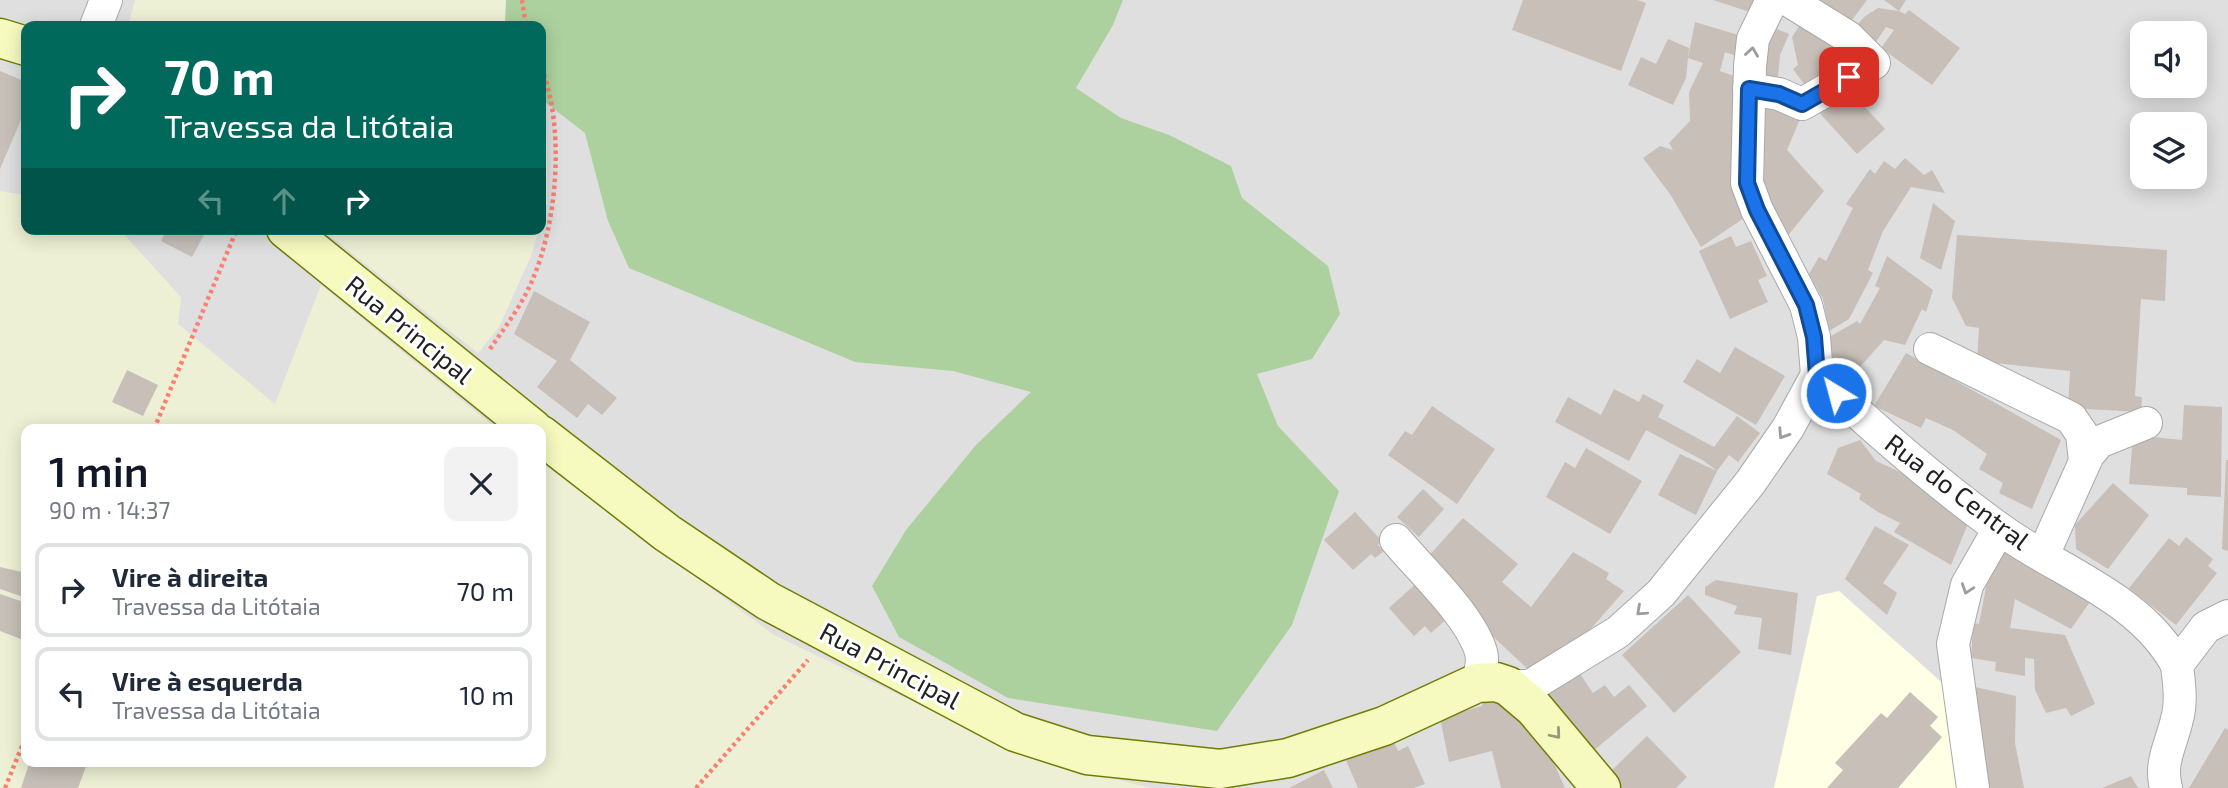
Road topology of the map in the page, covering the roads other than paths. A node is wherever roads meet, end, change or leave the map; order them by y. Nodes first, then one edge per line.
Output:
1 (106, 0) edge
2 (1772, 0) edge
3 (1788, 0) edge
4 (98, 21) edge
5 (0, 38) edge
6 (21, 44) edge
7 (1749, 89) junction
8 (293, 235) edge
9 (1930, 349) dead end
10 (1817, 375) junction
11 (2146, 423) dead end
12 (527, 424) edge
13 (546, 439) edge
14 (2085, 461) junction
15 (1999, 529) junction
16 (1396, 540) dead end
17 (2043, 555) junction
18 (2228, 615) edge
19 (2177, 665) junction
20 (1492, 685) junction
21 (1189, 778) edge
22 (1601, 788) edge
23 (1973, 788) edge
24 (2166, 788) edge

1 - 4 street
7 -> 2 street
3 - 7 street
5 - 6 street
7 - 10 street
8 - 12 street, Rua Principal
9 - 14 street
10 - 15 street, Rua do Central
10 -> 20 street
11 - 14 street
13 - 21 street, Rua Principal
14 - 17 street
15 - 17 street, Rua do Central
15 -> 23 street
16 - 20 street
17 - 19 street, Rua do Central
18 - 19 street
19 - 24 street
20 - 21 street, Rua Principal
20 -> 22 street

